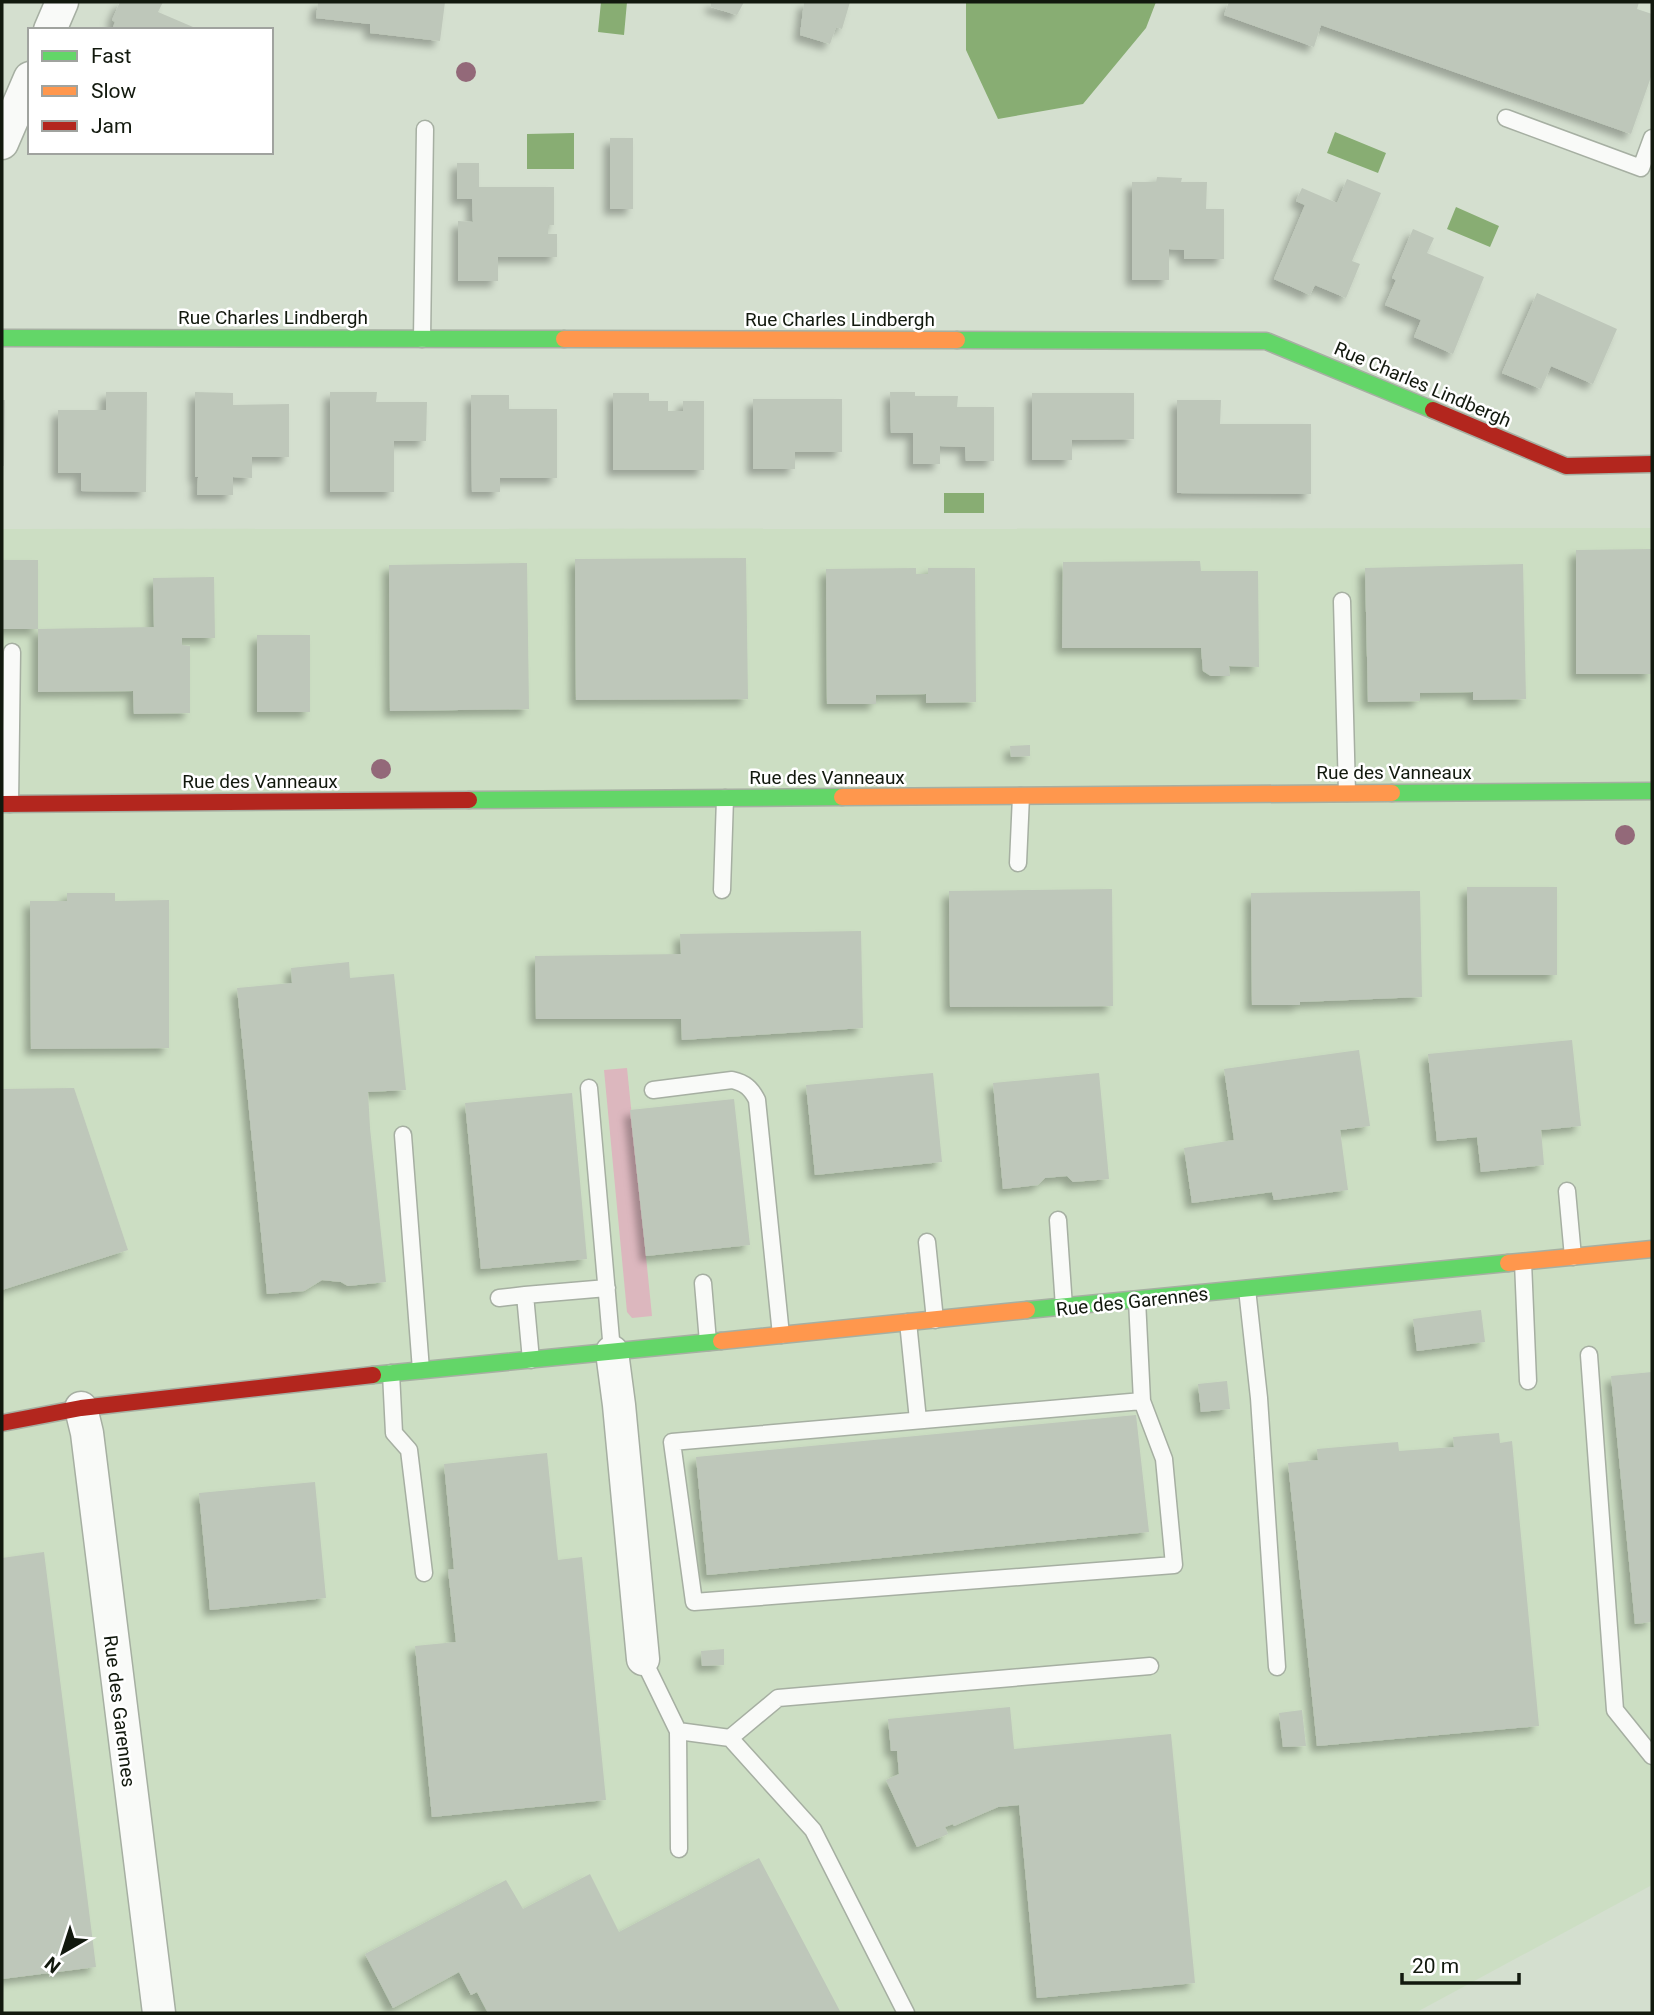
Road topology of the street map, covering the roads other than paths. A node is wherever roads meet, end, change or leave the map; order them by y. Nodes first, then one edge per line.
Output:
1 (62, 2) edge
2 (51, 28) edge
3 (28, 83) edge
4 (1506, 118) dead end
5 (425, 130) dead end
6 (1652, 138) edge
7 (2, 143) edge
8 (2, 338) edge
9 (422, 339) junction
10 (1652, 464) edge
11 (1342, 601) dead end
12 (12, 652) dead end
13 (1652, 790) edge
14 (1347, 793) junction
15 (1021, 796) junction
16 (724, 798) junction
17 (6, 804) edge
18 (1018, 863) dead end
19 (722, 890) dead end
20 (589, 1088) dead end
21 (653, 1090) dead end
22 (403, 1135) dead end
23 (1567, 1191) dead end
24 (1058, 1220) dead end
25 (928, 1242) dead end
26 (1652, 1249) edge
27 (1573, 1257) junction
28 (1523, 1262) junction
29 (703, 1283) dead end
30 (607, 1287) junction
31 (1247, 1289) junction
32 (525, 1295) junction
33 (499, 1298) dead end
34 (1137, 1300) junction
35 (1064, 1307) junction
36 (935, 1320) junction
37 (908, 1322) junction
38 (781, 1335) junction
39 (708, 1342) junction
40 (612, 1352) junction
41 (1589, 1355) dead end
42 (531, 1360) junction
43 (421, 1370) junction
44 (391, 1373) junction
45 (1528, 1381) dead end
46 (1142, 1401) junction
47 (81, 1408) junction
48 (918, 1420) junction
49 (2, 1423) edge
50 (424, 1573) dead end
51 (643, 1660) joint
52 (1150, 1667) dead end
53 (1277, 1667) dead end
54 (678, 1731) junction
55 (730, 1738) junction
56 (1652, 1756) edge
57 (679, 1849) dead end
58 (159, 2013) edge
59 (906, 2013) edge

1 - 2 street
3 - 7 street
4 - 6 lane
5 - 9 lane
8 - 9 street, Rue Charles Lindbergh
9 - 10 street, Rue Charles Lindbergh
11 - 14 lane
12 - 17 lane
13 - 14 street, Rue des Vanneaux
14 - 15 street, Rue des Vanneaux
15 - 16 street, Rue des Vanneaux
15 - 18 lane
16 - 17 street, Rue des Vanneaux
16 - 19 lane
20 - 30 lane
21 - 38 lane
22 - 43 lane
23 - 27 lane
24 - 35 lane
25 - 36 lane
26 - 27 street, Rue des Garennes
27 - 28 street, Rue des Garennes
28 - 31 street, Rue des Garennes
28 - 45 lane
29 - 39 lane
30 - 32 lane
30 - 40 lane
31 - 34 street, Rue des Garennes
31 - 53 lane
32 - 33 lane
32 - 42 lane
34 - 35 street, Rue des Garennes
34 - 46 lane
35 - 36 street, Rue des Garennes
36 - 37 street, Rue des Garennes
37 - 38 street, Rue des Garennes
37 - 48 lane
38 - 39 street, Rue des Garennes
39 - 40 street, Rue des Garennes
40 - 42 street, Rue des Garennes
40 - 51 street
41 - 56 lane
42 - 43 street, Rue des Garennes
43 - 44 street, Rue des Garennes
44 - 47 street, Rue des Garennes
44 - 50 lane
46 - 48 lane
46 - 48 lane
47 - 49 street, Rue des Garennes
47 - 58 street, Rue des Garennes
51 - 54 lane
52 - 55 lane
54 - 55 lane
54 - 57 lane
55 - 59 lane

